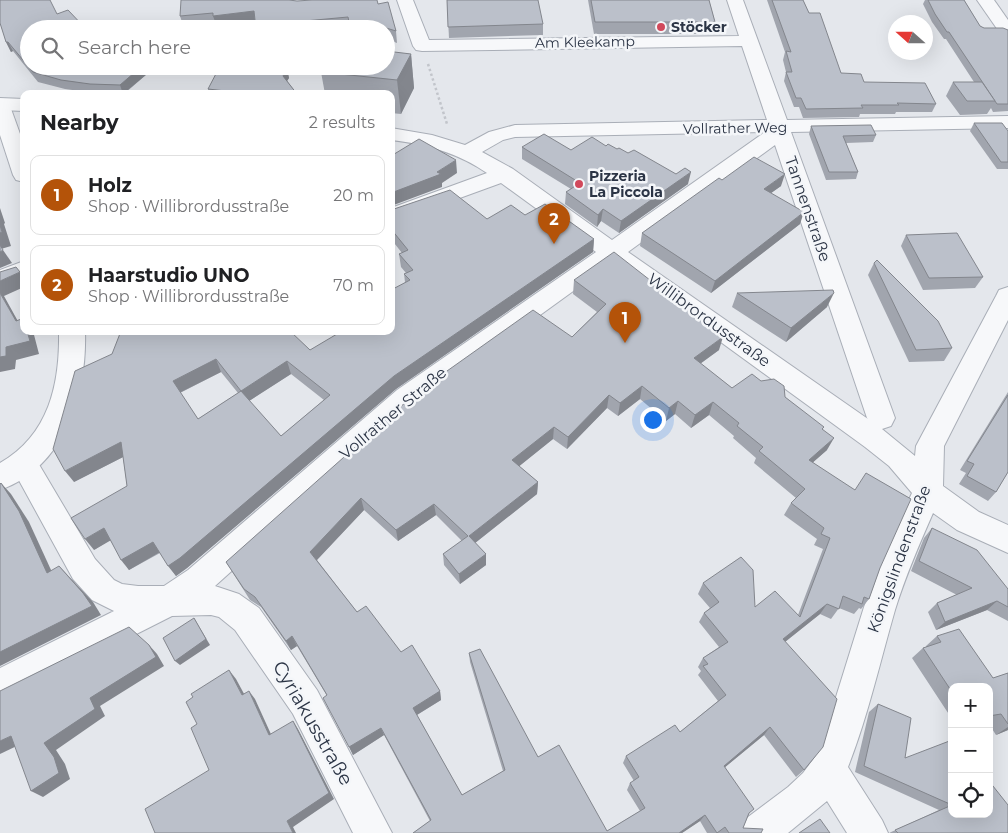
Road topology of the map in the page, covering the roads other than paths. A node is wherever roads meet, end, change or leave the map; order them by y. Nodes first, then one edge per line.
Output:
1 (405, 0) edge
2 (735, 0) edge
3 (985, 0) edge
4 (1008, 32) edge
5 (748, 40) junction
6 (0, 105) edge
7 (20, 105) edge
8 (1008, 122) edge
9 (780, 127) junction
10 (395, 135) edge
11 (468, 152) junction
12 (20, 163) edge
13 (505, 174) junction
14 (395, 215) edge
15 (612, 251) junction
16 (20, 272) edge
17 (0, 280) edge
18 (1008, 296) edge
19 (72, 335) edge
20 (881, 418) dead end
21 (12, 471) edge
22 (928, 491) junction
23 (1008, 539) edge
24 (168, 601) junction
25 (0, 686) edge
26 (828, 770) junction
27 (373, 833) edge
28 (757, 833) edge
29 (869, 833) edge

1 - 5 street, Am Kleekamp
2 - 5 street, Tannenstraße
3 - 4 street
5 - 9 street, Tannenstraße
6 - 7 street
6 - 12 street
8 - 9 street, Vollrather Weg
9 - 11 street, Vollrather Weg
9 - 15 street, Vollrather Straße
9 - 20 street, Tannenstraße
10 - 11 street, Willibrordusstraße
11 - 13 street, Willibrordusstraße
13 - 14 street
13 - 15 street, Willibrordusstraße
15 - 22 street, Willibrordusstraße
15 - 24 street, Vollrather Straße
16 - 17 street
18 - 22 street, Königslindenstraße
19 - 21 street
21 - 24 street, Cyriakusstraße
22 - 23 street, Willibrordusstraße
22 - 26 street, Königslindenstraße
24 - 25 street, Vollrather Straße
24 - 27 street, Cyriakusstraße
26 - 28 street, Königslindenstraße
26 - 29 street

